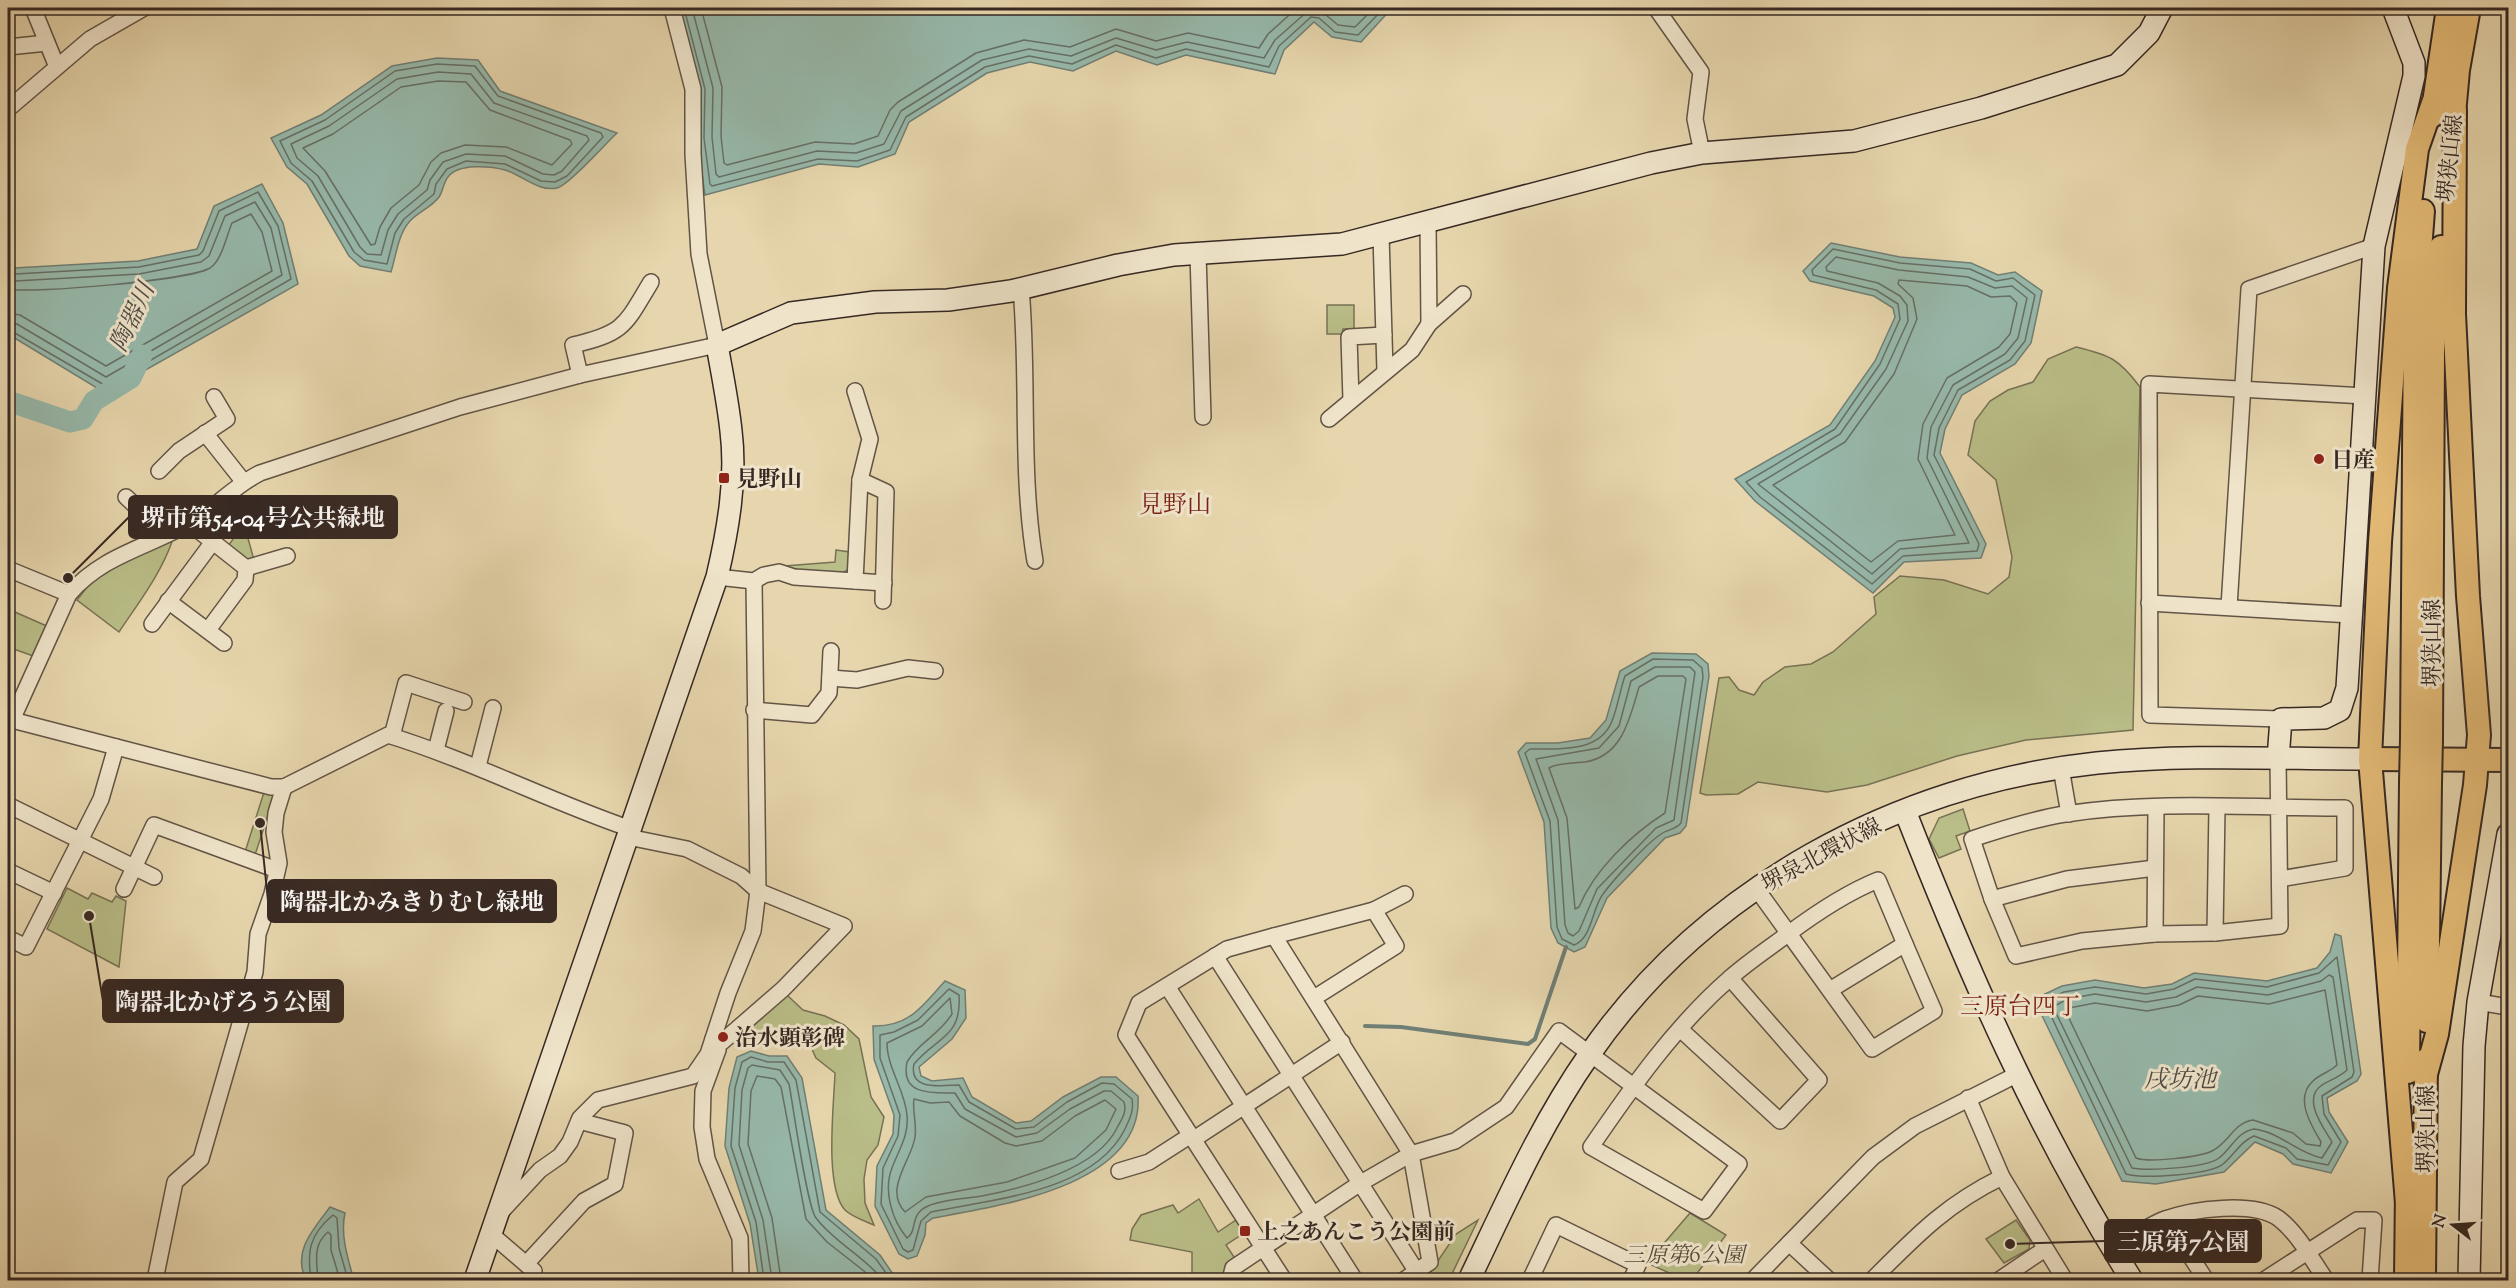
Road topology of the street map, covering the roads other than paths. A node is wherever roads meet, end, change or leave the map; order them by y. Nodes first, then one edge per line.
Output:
1 (33, 8) edge
2 (141, 8) edge
3 (672, 8) edge
4 (1656, 8) edge
5 (2162, 8) edge
6 (2393, 8) edge
7 (2448, 8) edge
8 (2469, 8) edge
9 (47, 43) junction
10 (8, 46) edge
11 (57, 67) junction
12 (2433, 103) junction
13 (8, 109) edge
14 (2455, 111) junction
15 (1702, 153) junction
16 (1428, 223) junction
17 (1382, 235) junction
18 (2374, 246) junction
19 (1198, 254) junction
20 (651, 282) dead end
21 (1021, 288) junction
22 (1462, 294) dead end
23 (1430, 324) junction
24 (1384, 335) junction
25 (717, 345) junction
26 (1385, 371) junction
27 (580, 375) junction
28 (2241, 389) junction
29 (855, 391) dead end
30 (2365, 396) junction
31 (214, 397) dead end
32 (1351, 400) junction
33 (1203, 417) dead end
34 (1329, 419) dead end
35 (205, 434) junction
36 (159, 471) dead end
37 (860, 480) junction
38 (243, 481) junction
39 (126, 497) dead end
40 (189, 523) junction
41 (166, 534) junction
42 (212, 543) junction
43 (287, 556) dead end
44 (1035, 561) dead end
45 (246, 568) junction
46 (8, 569) edge
47 (717, 577) junction
48 (754, 581) junction
49 (855, 581) junction
50 (884, 583) junction
51 (69, 594) junction
52 (168, 601) junction
53 (884, 602) dead end
54 (2149, 603) junction
55 (2229, 607) junction
56 (2351, 615) junction
57 (152, 624) dead end
58 (208, 630) junction
59 (224, 642) dead end
60 (831, 651) dead end
61 (935, 670) dead end
62 (830, 678) junction
63 (464, 702) dead end
64 (493, 708) dead end
65 (754, 710) junction
66 (446, 711) dead end
67 (2281, 719) junction
68 (10, 720) edge
69 (392, 736) junction
70 (2421, 739) junction
71 (116, 747) junction
72 (436, 750) junction
73 (2278, 759) junction
74 (2370, 759) junction
75 (2477, 759) junction
76 (2508, 760) edge
77 (478, 766) junction
78 (2061, 768) junction
79 (2421, 782) junction
80 (284, 787) junction
81 (8, 805) edge
82 (2156, 807) junction
83 (2217, 807) junction
84 (2278, 808) junction
85 (1905, 811) junction
86 (2068, 814) junction
87 (630, 833) junction
88 (2508, 834) edge
89 (80, 841) junction
90 (134, 867) junction
91 (2155, 868) junction
92 (277, 870) junction
93 (8, 871) edge
94 (154, 877) dead end
95 (2504, 878) edge
96 (2280, 879) junction
97 (1756, 888) junction
98 (124, 889) dead end
99 (758, 891) junction
100 (54, 893) junction
101 (1405, 894) dead end
102 (1992, 899) junction
103 (1374, 910) junction
104 (2215, 933) junction
105 (1788, 934) junction
106 (2155, 934) junction
107 (1274, 936) junction
108 (8, 938) edge
109 (1905, 944) junction
110 (1215, 956) junction
111 (1730, 978) junction
112 (1167, 986) junction
113 (1830, 990) junction
114 (1314, 998) junction
115 (2478, 1002) junction
116 (2508, 1007) edge
117 (1680, 1029) junction
118 (718, 1040) junction
119 (1342, 1042) junction
120 (1590, 1053) junction
121 (2426, 1074) junction
122 (2016, 1075) junction
123 (1292, 1076) junction
124 (1634, 1084) junction
125 (1968, 1098) junction
126 (1245, 1107) junction
127 (579, 1122) junction
128 (1192, 1137) junction
129 (1411, 1154) junction
130 (1119, 1170) dead end
131 (2002, 1177) junction
132 (1359, 1184) junction
133 (2407, 1203) junction
134 (1313, 1214) junction
135 (2166, 1218) junction
136 (494, 1225) junction
137 (1789, 1243) junction
138 (1264, 1249) junction
139 (2045, 1249) junction
140 (2113, 1250) junction
141 (2307, 1252) junction
142 (1417, 1272) junction
143 (155, 1281) edge
144 (475, 1281) edge
145 (741, 1281) edge
146 (1230, 1281) edge
147 (1284, 1281) edge
148 (1355, 1281) edge
149 (1404, 1281) edge
150 (1469, 1281) edge
151 (1530, 1281) edge
152 (1631, 1281) edge
153 (1753, 1281) edge
154 (1829, 1281) edge
155 (1872, 1281) edge
156 (1999, 1281) edge
157 (2065, 1281) edge
158 (2132, 1281) edge
159 (2206, 1281) edge
160 (2264, 1281) edge
161 (2326, 1281) edge
162 (2370, 1281) edge
163 (2406, 1281) edge
164 (2424, 1281) edge
165 (2469, 1281) edge

1 - 9 street
2 - 11 street
3 - 25 street
4 - 15 street
5 - 15 street
6 - 18 street
7 - 12 main road, 堺狭山線
8 - 14 main road, 堺狭山線
9 - 10 street
9 - 11 street
11 - 13 street
12 - 70 main road, 堺狭山線
12 - 74 main road
14 - 70 main road, 堺狭山線
14 - 75 main road
15 - 16 street
16 - 17 street
16 - 23 street
17 - 19 street
17 - 24 street
18 - 28 street
18 - 30 street
19 - 21 street
19 - 33 street
20 - 27 street
21 - 25 street
21 - 44 street
22 - 23 street
23 - 26 street
24 - 26 street
24 - 32 street
25 - 27 street
25 - 47 street
26 - 32 street
27 - 38 street
28 - 30 street
28 - 54 street
28 - 55 street
29 - 37 street
30 - 56 street
31 - 35 street
32 - 34 street
35 - 36 street
35 - 38 street
37 - 49 street
37 - 50 street
38 - 40 street
39 - 41 street
40 - 41 street
40 - 42 street
41 - 51 street
42 - 45 street
42 - 52 street
43 - 45 street
45 - 58 street
46 - 51 street
47 - 48 street
47 - 87 street
48 - 49 street
48 - 65 street
49 - 50 street
50 - 53 street
51 - 68 street
52 - 57 street
52 - 58 street
54 - 55 street
54 - 67 street
55 - 56 street
56 - 67 street
58 - 59 street
60 - 62 street
61 - 62 street
62 - 65 street
63 - 69 street
64 - 77 street
65 - 99 street
66 - 72 street
67 - 73 street
68 - 71 street
69 - 72 street
69 - 80 street
70 - 79 main road, 堺狭山線, bridge
71 - 80 street
71 - 89 street
72 - 77 street
73 - 74 street, 堺泉北環状線
73 - 78 street, 堺泉北環状線
73 - 84 street
74 - 75 main road
74 - 133 main road
75 - 76 main road
75 - 121 main road
77 - 87 street
78 - 85 street, 堺泉北環状線
78 - 86 street
79 - 121 main road, 堺狭山線
79 - 133 main road, 堺狭山線
80 - 92 street
81 - 89 street
82 - 83 street
82 - 86 street
82 - 91 street
83 - 84 street
83 - 104 street
84 - 96 street
84 - 96 street
85 - 97 street, 堺泉北環状線
85 - 122 street
86 - 102 street
87 - 99 street
87 - 136 street
88 - 95 street
89 - 90 street
89 - 100 street
90 - 92 street
90 - 94 street
90 - 98 street
91 - 102 street
91 - 106 street
92 - 143 street
93 - 100 street
95 - 115 street
96 - 104 street
97 - 105 street
97 - 120 street, 堺泉北環状線
99 - 118 street
99 - 118 street
100 - 108 street
101 - 103 street
102 - 106 street
103 - 107 street
103 - 114 street
104 - 106 street
105 - 109 street
105 - 111 street
105 - 113 street
107 - 110 street
107 - 114 street
109 - 113 street
109 - 113 street
110 - 112 street
110 - 123 street
111 - 117 street
111 - 117 street
112 - 126 street
112 - 128 street
114 - 119 street
115 - 116 street
115 - 165 street
117 - 124 street
118 - 127 street
118 - 145 street
119 - 123 street
119 - 129 street
120 - 124 street
120 - 129 street
120 - 150 street, 堺泉北環状線
121 - 164 main road, 堺狭山線
122 - 125 street
122 - 140 street
123 - 126 street
123 - 132 street
124 - 124 street
125 - 131 street
125 - 137 street
126 - 128 street
126 - 134 street
127 - 136 street
127 - 136 street
128 - 130 street
128 - 138 street
129 - 132 street
129 - 142 street
131 - 139 street
131 - 155 street
132 - 134 street
132 - 142 street
133 - 163 main road, 堺狭山線
134 - 138 street
134 - 148 street
135 - 140 street
135 - 141 street
135 - 159 street
136 - 144 street
137 - 153 street
137 - 154 street
138 - 146 street
138 - 147 street
139 - 156 street
139 - 157 street
140 - 158 street
141 - 160 street
141 - 161 street
141 - 162 street
142 - 149 street
151 - 152 street

